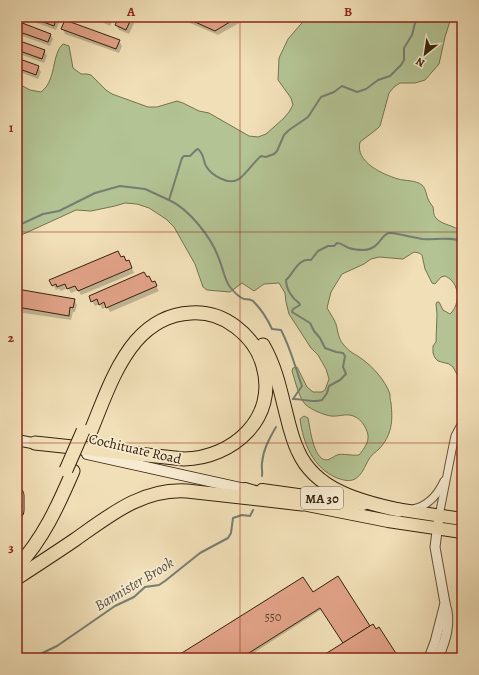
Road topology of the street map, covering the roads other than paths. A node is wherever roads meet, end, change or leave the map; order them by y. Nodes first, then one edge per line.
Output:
1 (462, 423) edge
2 (86, 432) junction
3 (17, 440) edge
4 (35, 443) junction
5 (70, 470) junction
6 (448, 472) junction
7 (245, 489) junction
8 (17, 495) edge
9 (302, 504) junction
10 (399, 510) junction
11 (17, 511) edge
12 (440, 516) junction
13 (462, 519) edge
14 (437, 528) junction
15 (462, 532) edge
16 (17, 556) edge
17 (17, 567) edge
18 (17, 578) edge
19 (436, 656) edge

1 - 6 street
2 - 4 highway
2 - 5 highway, bridge
2 - 10 highway
3 - 4 main road, Cochituate Road / MA 30
4 - 7 main road, Cochituate Road / MA 30
5 - 16 highway
5 - 17 highway
6 - 10 street
6 - 12 street
7 - 9 main road, Cochituate Road / MA 30
7 - 10 main road, Cochituate Road / MA 30
8 - 11 highway
9 - 14 main road, Cochituate Road / MA 30
9 - 18 highway
10 - 12 main road, Cochituate Road / MA 30
12 - 13 main road, Cochituate Road / MA 30
12 - 14 street
14 - 15 main road, Cochituate Road / MA 30
14 - 19 street

